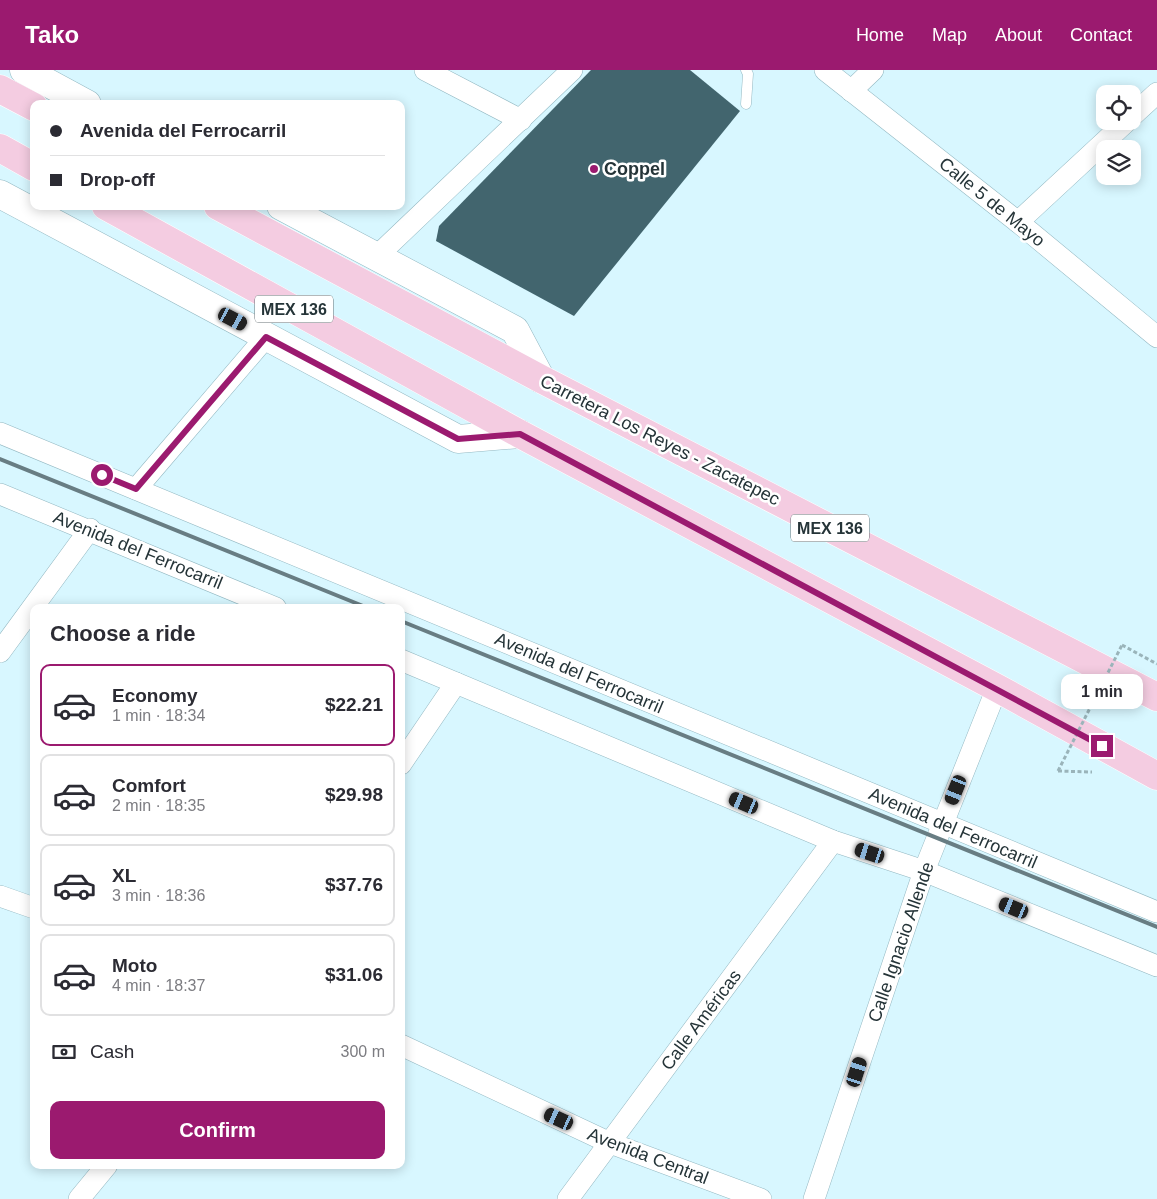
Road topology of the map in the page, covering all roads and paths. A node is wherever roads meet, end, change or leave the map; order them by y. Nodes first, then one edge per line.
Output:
1 (24, 70) edge
2 (424, 70) edge
3 (572, 70) edge
4 (746, 70) edge
5 (825, 70) edge
6 (873, 70) edge
7 (0, 89) edge
8 (851, 91) junction
9 (1157, 93) edge
10 (80, 100) edge
11 (746, 104) dead end
12 (30, 105) edge
13 (1141, 108) edge
14 (520, 120) junction
15 (1116, 130) edge
16 (0, 148) edge
17 (30, 165) edge
18 (0, 194) edge
19 (113, 210) edge
20 (225, 210) edge
21 (288, 210) edge
22 (1018, 222) junction
23 (376, 257) junction
24 (1157, 336) edge
25 (266, 337) junction
26 (541, 379) junction
27 (0, 433) edge
28 (520, 434) junction
29 (136, 489) junction
30 (0, 494) edge
31 (90, 529) junction
32 (35, 604) edge
33 (267, 604) edge
34 (30, 611) edge
35 (0, 652) edge
36 (405, 662) edge
37 (1157, 664) edge
38 (456, 683) junction
39 (997, 688) junction
40 (1156, 696) edge
41 (405, 758) edge
42 (1058, 771) dead end
43 (1157, 776) edge
44 (943, 824) junction
45 (834, 841) junction
46 (924, 871) junction
47 (0, 896) edge
48 (30, 907) edge
49 (1157, 912) edge
50 (1157, 966) edge
51 (405, 1047) edge
52 (610, 1143) junction
53 (103, 1169) edge
54 (79, 1199) edge
55 (568, 1199) edge
56 (761, 1199) edge
57 (814, 1199) edge

1 - 10 street
2 - 14 street
3 - 14 street
4 - 11 lane
5 - 8 street, Calle 5 de Mayo
6 - 8 street
7 - 12 main road
8 - 22 street, Calle 5 de Mayo
9 - 13 street
14 - 23 street
15 - 22 street
16 - 17 main road
18 - 25 street
19 - 28 main road, MEX 136
20 - 26 main road, Carretera Los Reyes - Zacatepec / MEX 136
21 - 23 street
22 - 24 street, Calle 5 de Mayo
23 - 26 street
25 - 28 street
25 - 29 street
26 - 40 main road, Carretera Los Reyes - Zacatepec / MEX 136
27 - 29 street, Avenida del Ferrocarril
28 - 39 main road, MEX 136
29 - 44 street, Avenida del Ferrocarril
30 - 31 street, Avenida del Ferrocarril
31 - 32 street
31 - 33 street, Avenida del Ferrocarril
34 - 35 street
36 - 38 street
37 - 42 path, bridge
38 - 41 street
38 - 45 street
39 - 43 main road, MEX 136
39 - 44 street, Calle Ignacio Allende
44 - 46 street, Calle Ignacio Allende
44 - 49 street, Avenida del Ferrocarril
45 - 46 street
45 - 52 street, Calle Américas
46 - 50 street
46 - 57 street, Calle Ignacio Allende
47 - 48 street
51 - 52 street, Avenida Central
52 - 55 street, Calle Américas
52 - 56 street, Avenida Central
53 - 54 street

